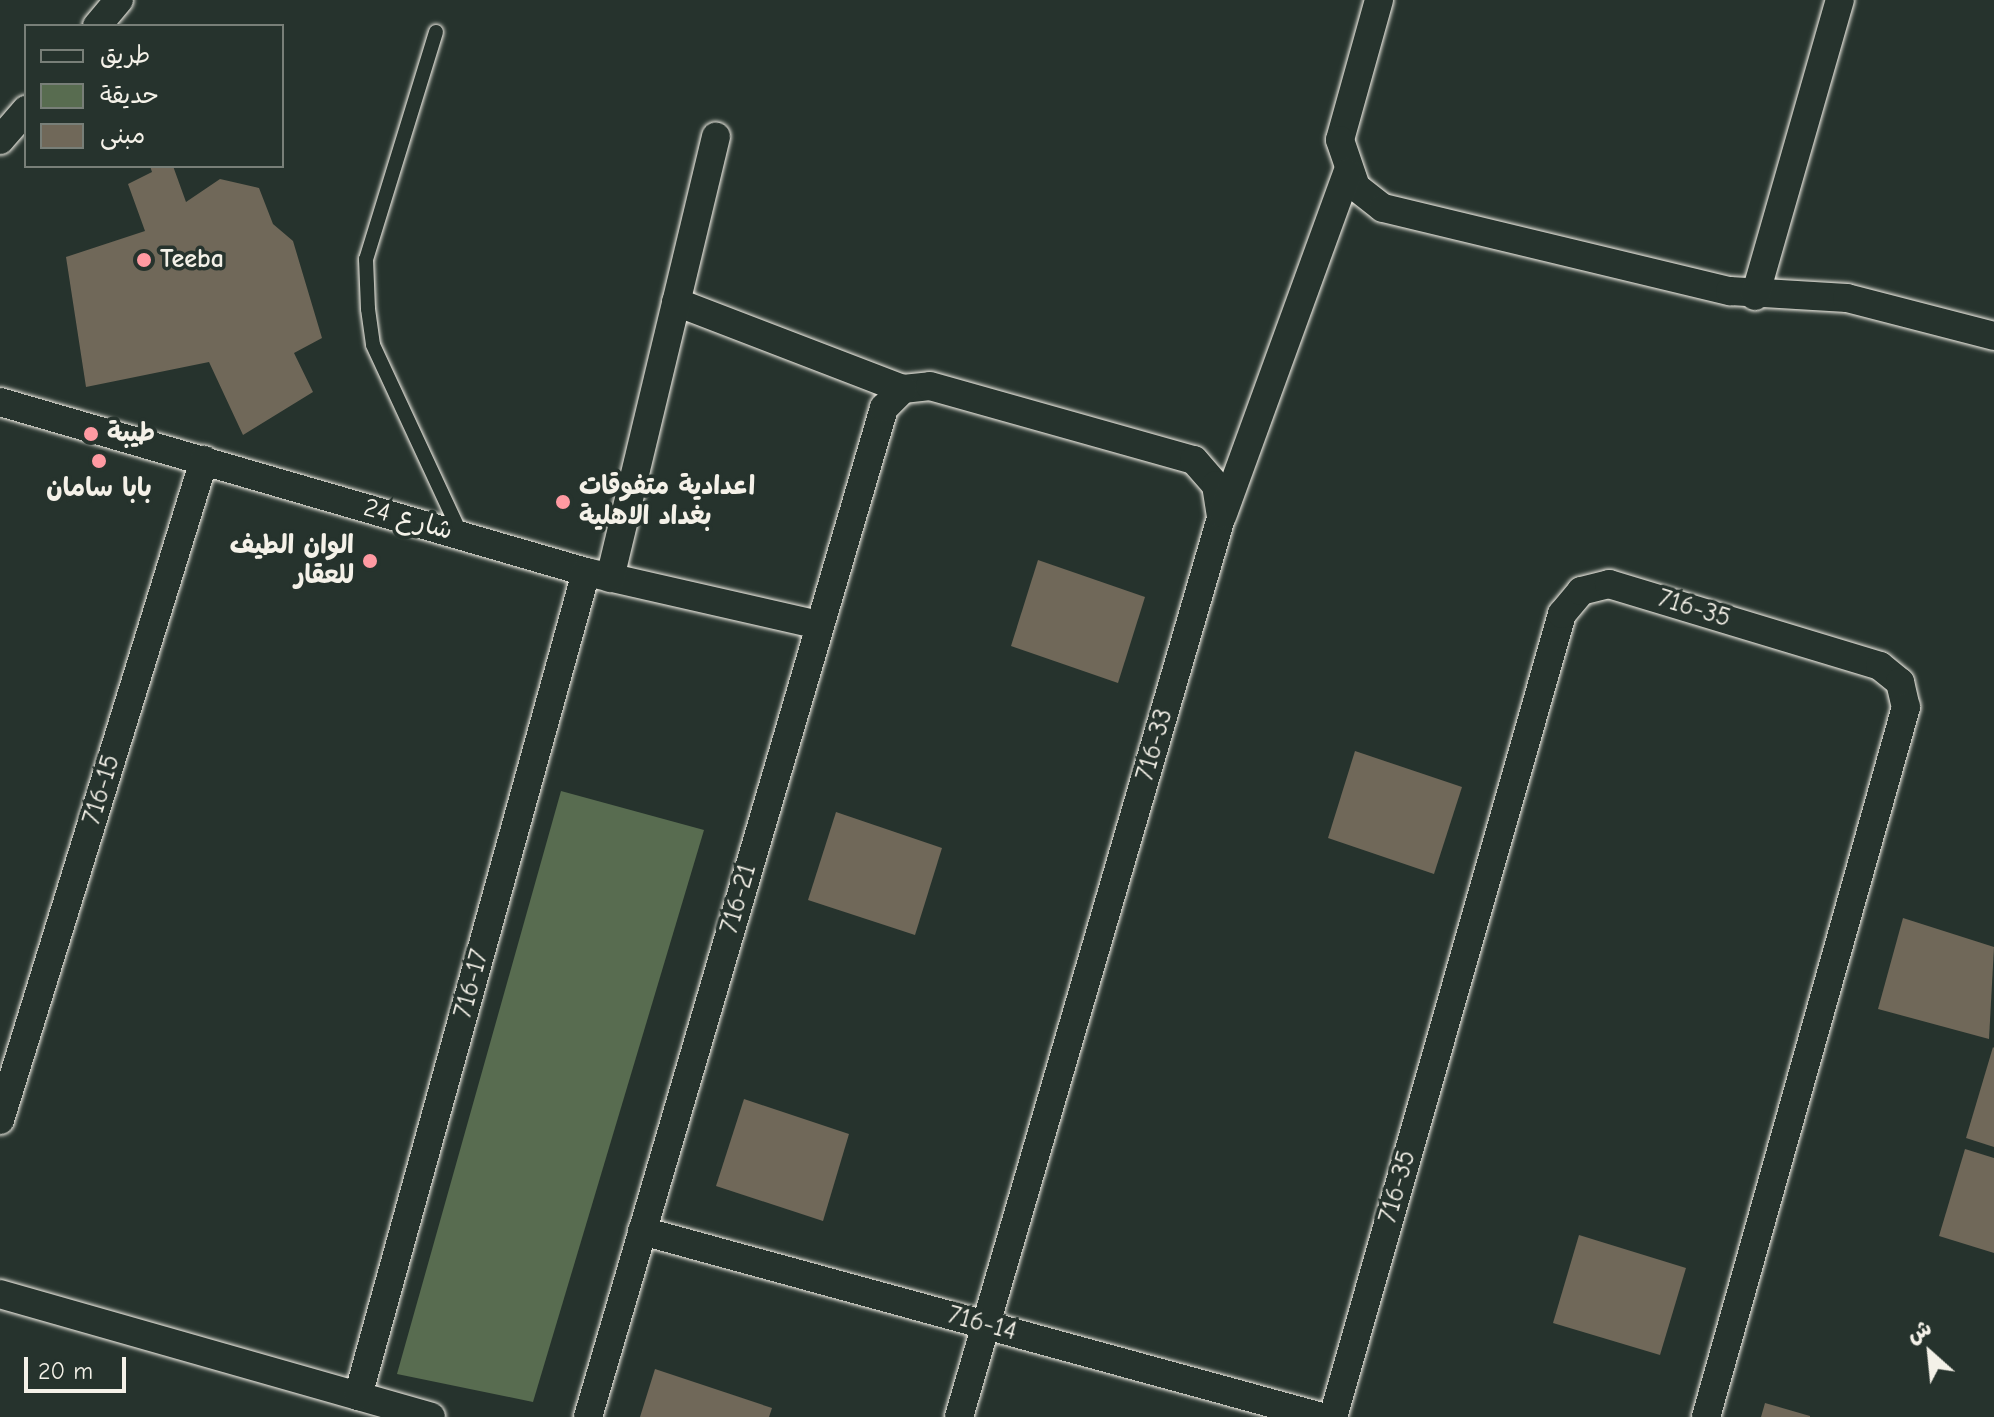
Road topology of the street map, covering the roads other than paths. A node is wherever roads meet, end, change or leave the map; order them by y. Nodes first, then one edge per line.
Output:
1 (119, 0) edge
2 (1379, 0) edge
3 (1840, 0) edge
4 (99, 24) edge
5 (436, 32) dead end
6 (24, 112) edge
7 (716, 137) dead end
8 (0, 140) edge
9 (1347, 173) junction
10 (1755, 296) junction
11 (676, 302) junction
12 (1994, 336) edge
13 (903, 389) junction
14 (0, 402) edge
15 (204, 460) junction
16 (1221, 518) junction
17 (461, 535) junction
18 (598, 575) junction
19 (819, 625) junction
20 (0, 1120) edge
21 (642, 1231) junction
22 (0, 1294) edge
23 (986, 1325) junction
24 (358, 1396) junction
25 (431, 1417) edge
26 (588, 1417) edge
27 (959, 1417) edge
28 (1322, 1417) edge
29 (1333, 1417) edge
30 (1706, 1417) edge

1 - 4 street
2 - 9 street
3 - 10 street
5 - 17 lane
6 - 8 street
7 - 11 street, 716-17
9 - 10 street
9 - 16 street, 716-33
10 - 12 street
11 - 13 street
11 - 18 street, 716-17
13 - 16 street
13 - 19 street, 716-21
14 - 15 street, شارع 24
15 - 17 street, شارع 24
15 - 20 street, 716-15
16 - 23 street, 716-33
17 - 18 street, شارع 24
18 - 19 street, شارع 24
18 - 24 street, 716-17
19 - 21 street, 716-21
21 - 23 street, 716-14
21 - 26 street, 716-21
22 - 24 street
23 - 27 street, 716-33
23 - 28 street, 716-14
24 - 25 street
29 - 30 street, 716-35

